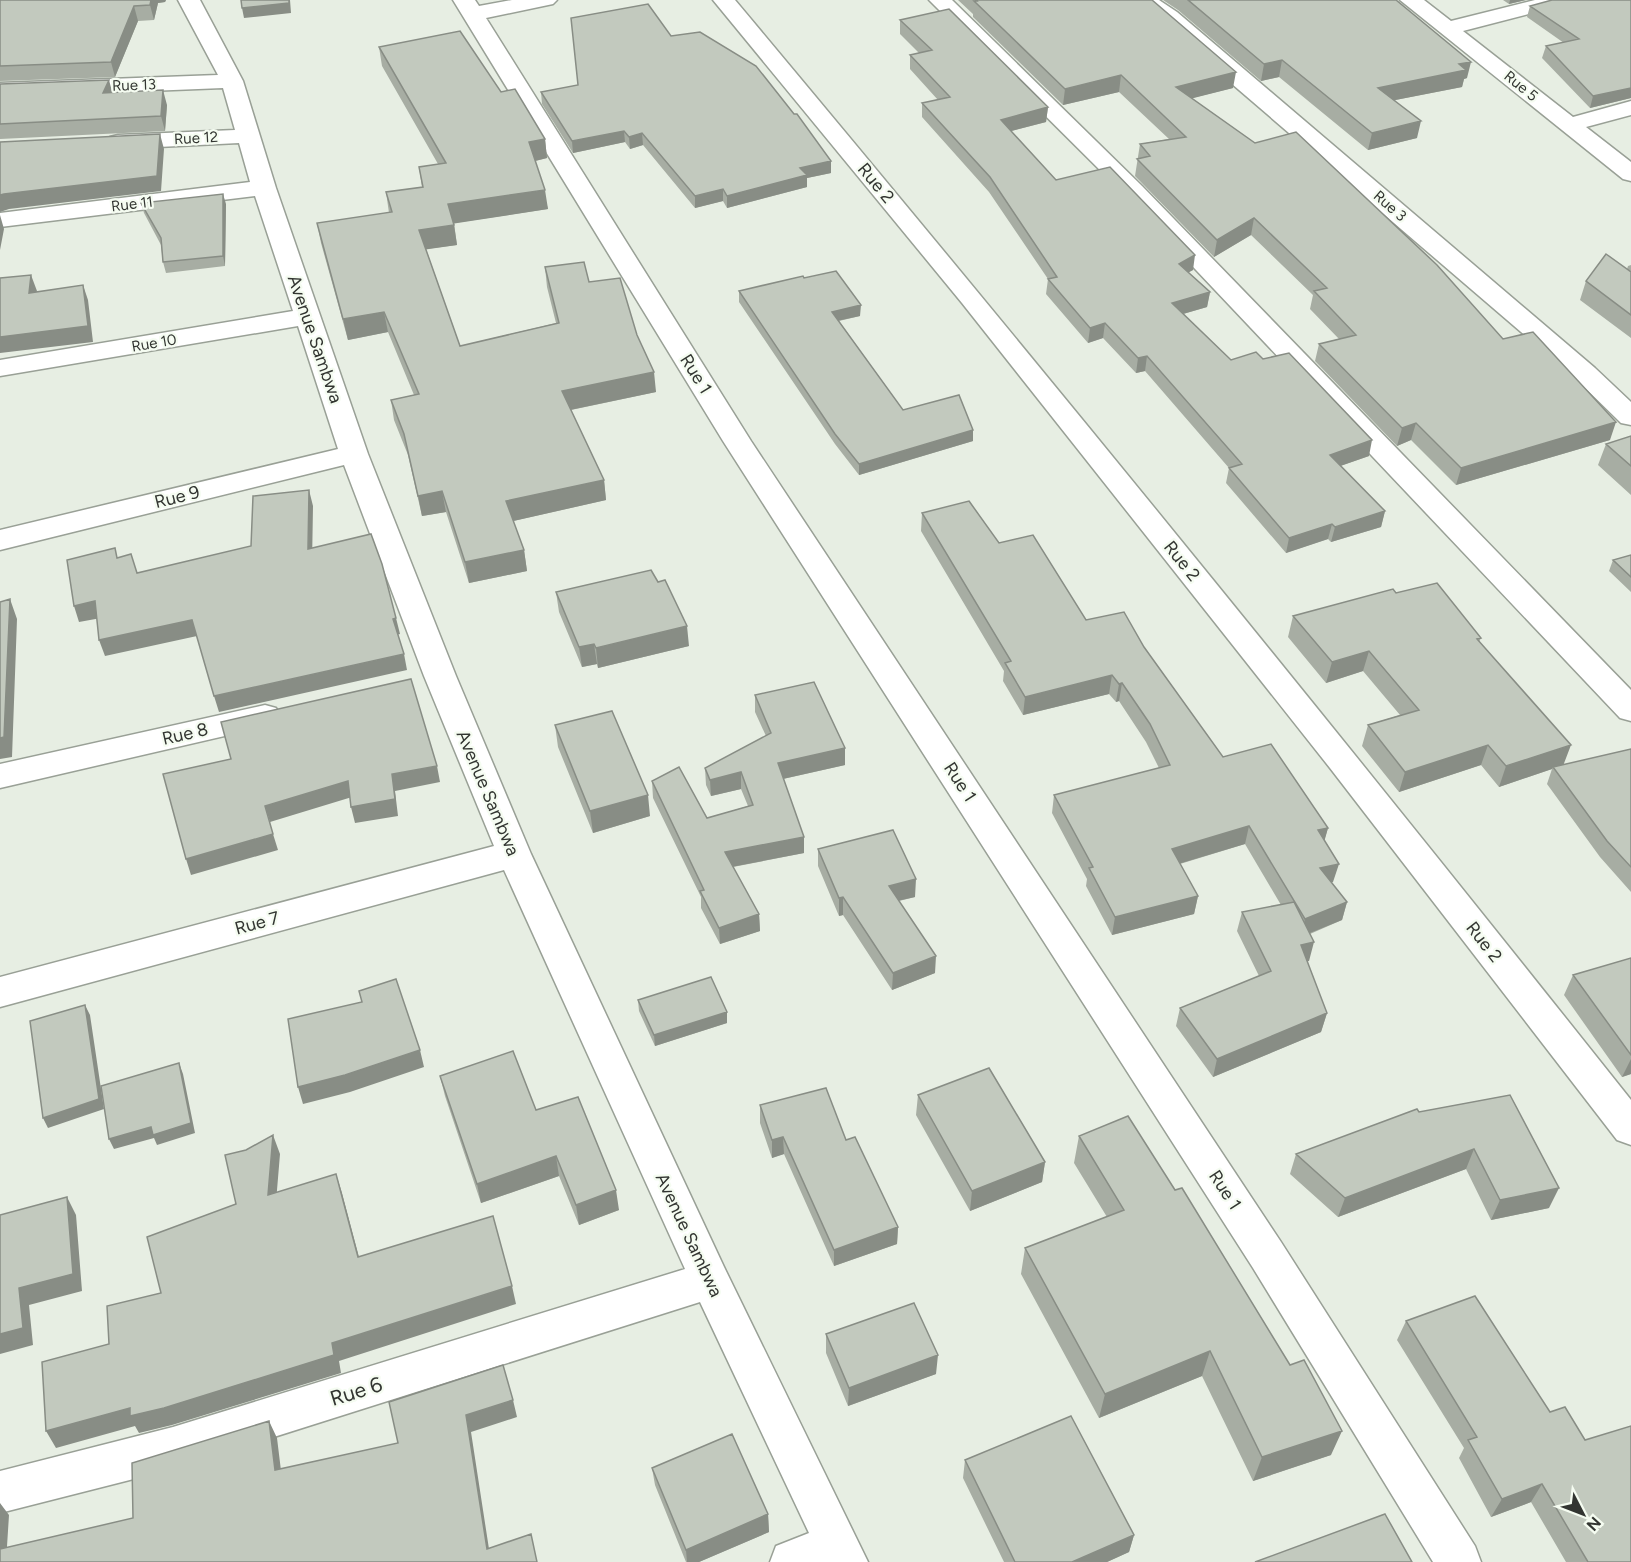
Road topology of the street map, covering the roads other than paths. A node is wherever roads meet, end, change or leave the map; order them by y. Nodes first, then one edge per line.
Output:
1 (189, 0) edge
2 (546, 0) edge
3 (724, 0) edge
4 (940, 0) edge
5 (1145, 0) edge
6 (1411, 0) edge
7 (1560, 0) edge
8 (468, 7) edge
9 (1449, 28) junction
10 (232, 81) junction
11 (0, 90) edge
12 (1631, 108) edge
13 (1569, 125) junction
14 (248, 136) junction
15 (94, 143) edge
16 (1631, 174) edge
17 (264, 188) junction
18 (0, 220) edge
19 (308, 316) junction
20 (0, 368) edge
21 (1631, 417) edge
22 (354, 454) junction
23 (0, 540) edge
24 (289, 710) edge
25 (1631, 710) edge
26 (0, 776) edge
27 (514, 854) junction
28 (0, 992) edge
29 (1631, 1129) edge
30 (710, 1280) junction
31 (0, 1492) edge
32 (842, 1553) edge
33 (792, 1562) edge
34 (1460, 1562) edge

1 - 10 street, Avenue Sambwa
2 - 8 street
3 - 29 street, Rue 2
4 - 25 street
5 - 21 street, Rue 3
6 - 9 street, Rue 5
7 - 9 street
8 - 34 street, Rue 1
9 - 13 street, Rue 5
10 - 11 street, Rue 13
10 - 14 street, Avenue Sambwa
12 - 13 street
13 - 16 street, Rue 5
14 - 15 street, Rue 12
14 - 17 street, Avenue Sambwa
17 - 18 street, Rue 11
17 - 19 street, Avenue Sambwa
19 - 20 street, Rue 10
19 - 22 street, Avenue Sambwa
22 - 23 street, Rue 9
22 - 27 street, Avenue Sambwa
24 - 26 street, Rue 8
27 - 28 street, Rue 7
27 - 30 street, Avenue Sambwa
30 - 31 street, Rue 6
30 - 32 street, Avenue Sambwa
32 - 33 street

